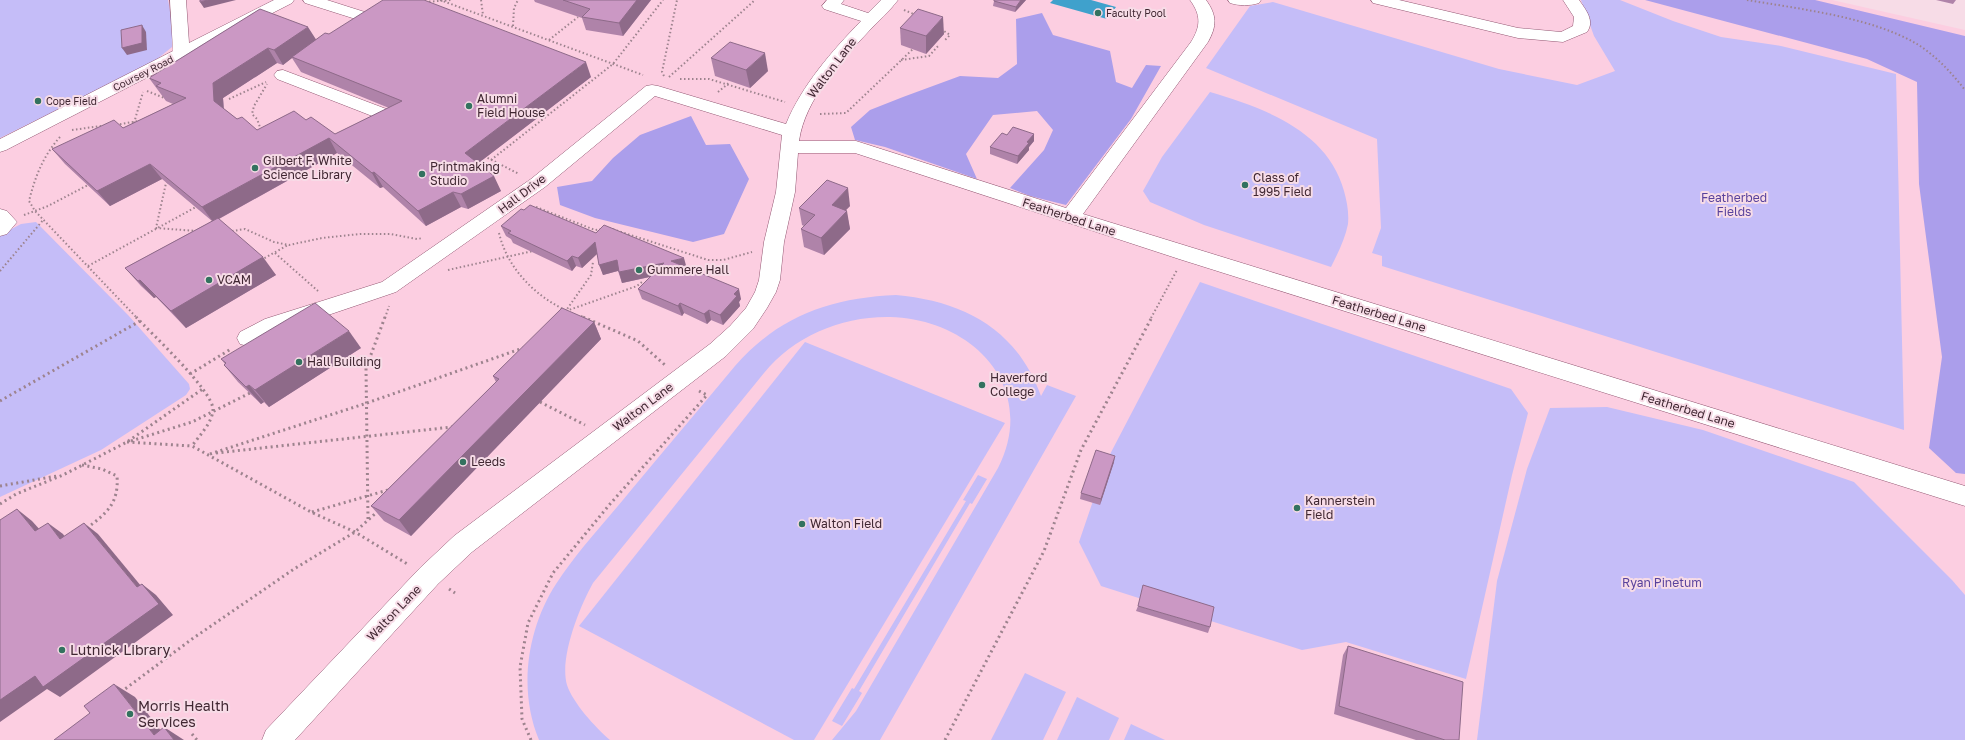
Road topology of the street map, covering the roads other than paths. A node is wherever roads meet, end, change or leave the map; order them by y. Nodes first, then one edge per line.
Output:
1 (178, 0) edge
2 (286, 0) edge
3 (311, 0) edge
4 (836, 0) edge
5 (1198, 0) edge
6 (1236, 0) edge
7 (1253, 0) edge
8 (1379, 0) edge
9 (1571, 0) edge
10 (888, 2) edge
11 (871, 19) junction
12 (351, 26) edge
13 (182, 53) junction
14 (296, 66) edge
15 (391, 117) edge
16 (797, 124) junction
17 (0, 146) edge
18 (1070, 217) junction
19 (248, 338) dead end
20 (1965, 496) edge
21 (276, 740) edge

1 - 13 street
2 - 13 street, Coursey Road
3 - 12 street
4 - 11 street
5 - 18 street
6 - 7 street
8 - 9 street
10 - 11 street, Walton Lane
11 - 16 street, Walton Lane
13 - 17 street, Coursey Road
14 - 15 street
16 - 18 street, Featherbed Lane
16 - 19 street, Hall Drive
16 - 21 street, Walton Lane
18 - 20 street, Featherbed Lane

